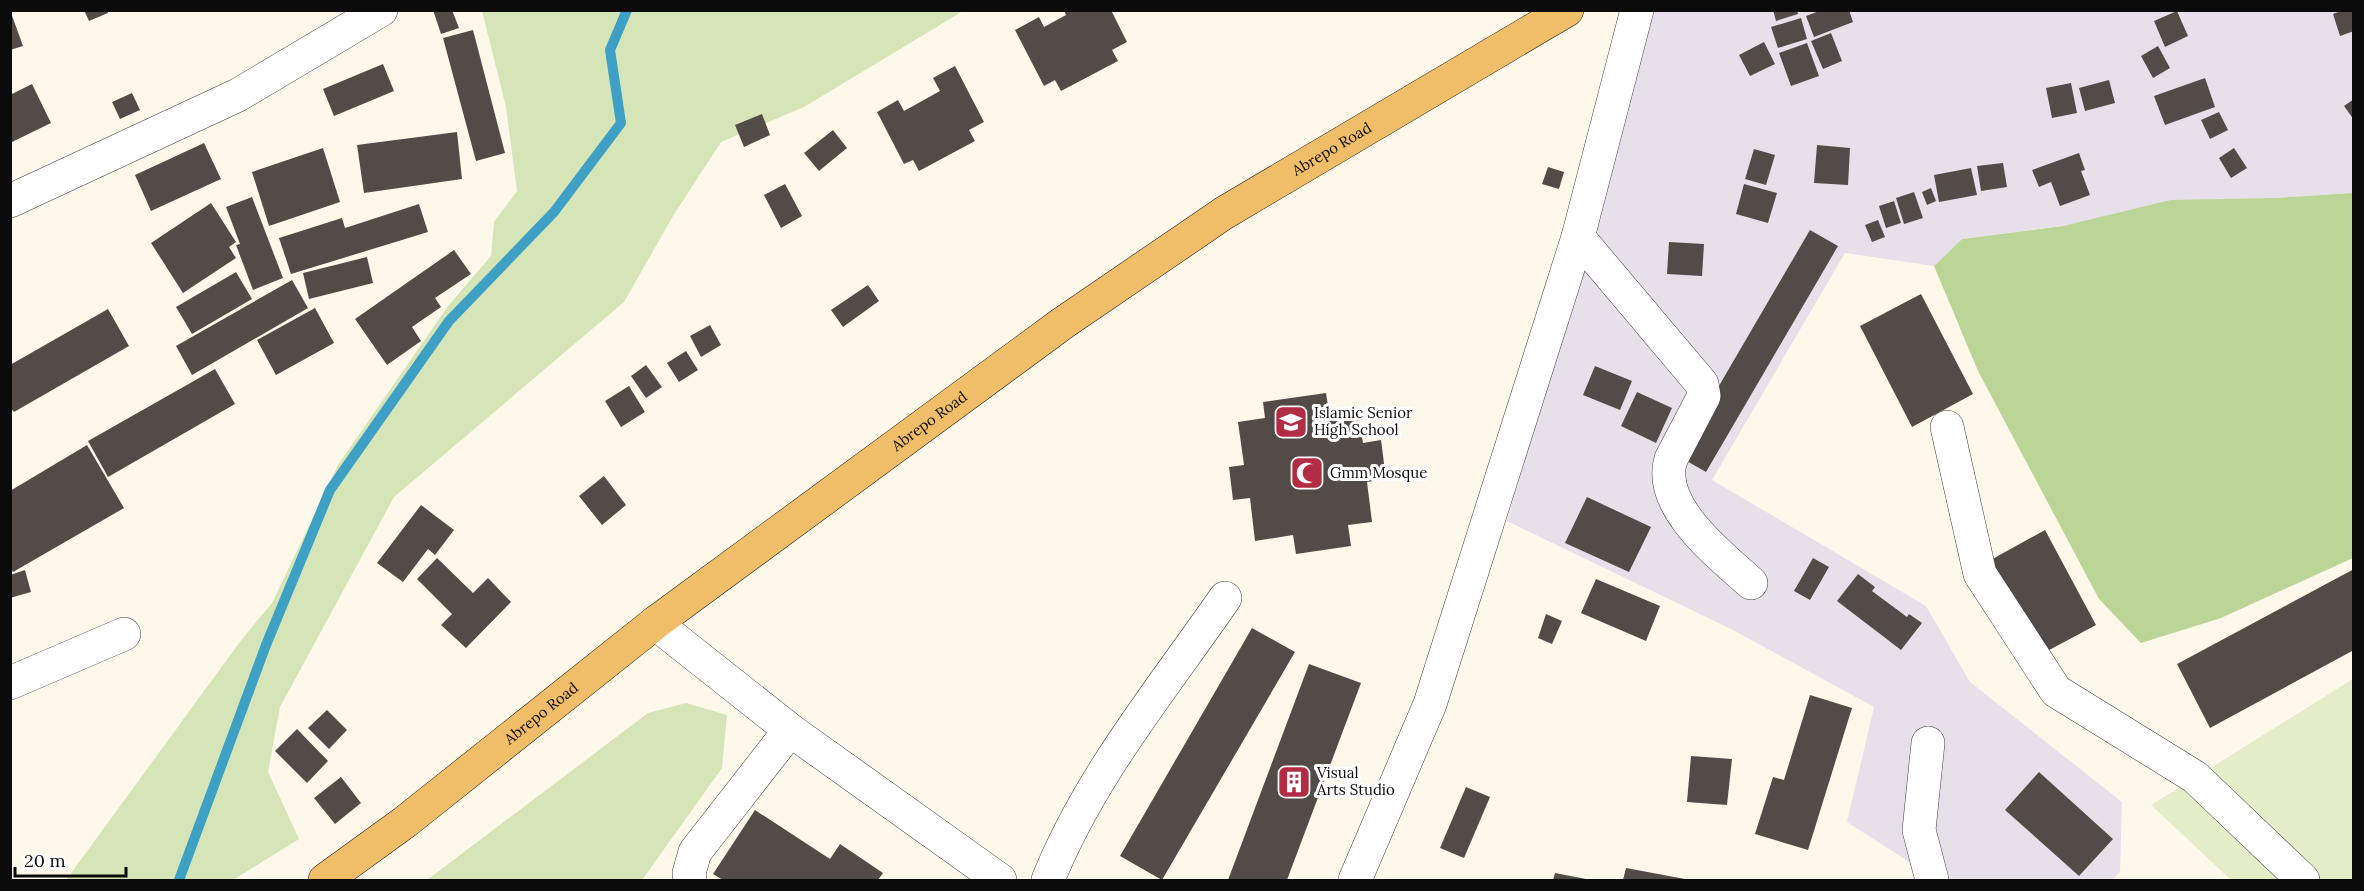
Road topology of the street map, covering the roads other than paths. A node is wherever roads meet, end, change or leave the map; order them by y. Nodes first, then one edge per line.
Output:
1 (381, 10) edge
2 (1567, 10) edge
3 (1637, 10) edge
4 (10, 201) edge
5 (1578, 237) junction
6 (1947, 427) dead end
7 (1750, 583) dead end
8 (1225, 597) dead end
9 (655, 623) junction
10 (124, 634) dead end
11 (10, 683) edge
12 (790, 730) junction
13 (1928, 743) dead end
14 (325, 880) edge
15 (690, 880) edge
16 (1000, 880) edge
17 (1048, 880) edge
18 (1355, 880) edge
19 (1932, 880) edge
20 (2303, 880) edge

1 - 4 street
2 - 9 main road, Abrepo Road
3 - 5 street
5 - 7 street
5 - 18 street
6 - 20 street
8 - 17 street
9 - 12 street
9 - 14 main road, Abrepo Road
10 - 11 street
12 - 15 street
12 - 16 street
13 - 19 street

